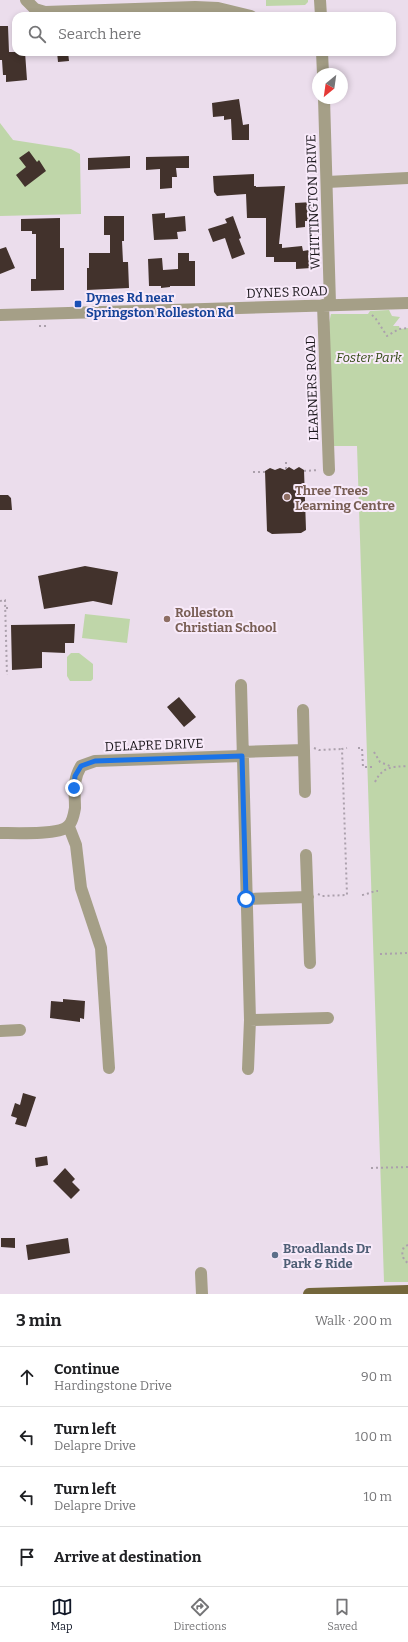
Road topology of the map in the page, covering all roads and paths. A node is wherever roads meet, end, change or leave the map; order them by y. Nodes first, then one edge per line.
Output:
1 (26, 0) edge
2 (320, 0) edge
3 (45, 12) edge
4 (45, 12) edge
5 (234, 12) edge
6 (321, 12) edge
7 (322, 56) edge
8 (323, 68) edge
9 (324, 104) edge
10 (408, 178) edge
11 (327, 182) junction
12 (408, 303) edge
13 (326, 305) junction
14 (0, 315) edge
15 (408, 328) edge
16 (387, 336) dead end
17 (286, 462) dead end
18 (286, 469) dead end
19 (326, 470) joint
20 (304, 471) dead end
21 (253, 472) dead end
22 (265, 472) dead end
23 (0, 601) edge
24 (6, 608) junction
25 (11, 608) dead end
26 (7, 675) dead end
27 (241, 686) dead end
28 (303, 710) dead end
29 (307, 748) junction
30 (342, 748) junction
31 (347, 748) dead end
32 (358, 748) dead end
33 (374, 752) dead end
34 (242, 754) junction
35 (408, 766) edge
36 (391, 767) junction
37 (374, 768) dead end
38 (375, 782) dead end
39 (305, 792) dead end
40 (69, 827) junction
41 (0, 833) edge
42 (306, 855) dead end
43 (378, 891) dead end
44 (312, 895) junction
45 (362, 895) dead end
46 (246, 899) junction
47 (408, 953) edge
48 (380, 954) dead end
49 (310, 963) dead end
50 (328, 1018) dead end
51 (250, 1020) junction
52 (20, 1030) dead end
53 (0, 1031) edge
54 (109, 1068) dead end
55 (248, 1069) dead end
56 (408, 1167) edge
57 (371, 1168) dead end
58 (408, 1245) edge
59 (408, 1263) edge
60 (201, 1273) dead end
61 (408, 1291) edge
62 (202, 1294) edge
63 (309, 1294) edge

1 - 4 street
2 - 6 street
3 - 5 street
7 - 8 street
9 - 11 street, WHITTINGTON DRIVE
10 - 11 street
11 - 13 street, WHITTINGTON DRIVE
12 - 13 street, DYNES ROAD
13 - 14 street, DYNES ROAD
13 - 19 street, LEARNERS ROAD
15 - 16 path
17 - 18 path
19 - 20 path
21 - 22 path
23 - 24 path
24 - 25 path
24 - 26 path
27 - 34 street
28 - 29 street
29 - 30 path
29 - 34 street, DELAPRE DRIVE
29 - 39 street
30 - 31 path
30 - 44 path
32 - 37 path
33 - 36 path
34 - 40 street, DELAPRE DRIVE
34 - 46 street
35 - 36 path
36 - 38 path
40 - 41 street
40 - 54 street
42 - 44 street
43 - 45 path
44 - 46 street
44 - 49 street
46 - 51 street
47 - 48 path
50 - 51 street
51 - 55 street
52 - 53 street
56 - 57 path
58 - 59 path
60 - 62 street
61 - 63 main road

